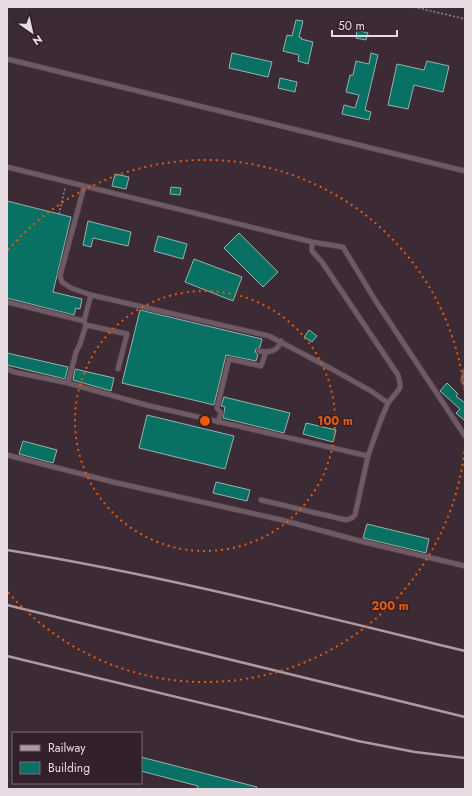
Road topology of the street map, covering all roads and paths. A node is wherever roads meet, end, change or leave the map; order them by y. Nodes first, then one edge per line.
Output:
1 (414, 7) edge
2 (465, 19) edge
3 (7, 59) edge
4 (7, 167) edge
5 (465, 171) edge
6 (67, 183) junction
7 (84, 187) junction
8 (59, 214) dead end
9 (312, 242) junction
10 (91, 295) junction
11 (7, 302) edge
12 (85, 323) junction
13 (281, 342) junction
14 (259, 351) dead end
15 (266, 352) junction
16 (7, 369) edge
17 (118, 369) dead end
18 (465, 371) edge
19 (68, 383) junction
20 (465, 384) edge
21 (388, 403) junction
22 (218, 422) junction
23 (465, 436) edge
24 (7, 455) edge
25 (368, 456) junction
26 (261, 500) dead end
27 (465, 566) edge

1 - 2 path
3 - 5 lane
4 - 6 lane
6 - 7 lane
6 - 8 path
7 - 9 lane
7 - 10 lane
9 - 21 lane
9 - 23 lane
10 - 12 lane
10 - 13 lane
11 - 12 lane
12 - 17 lane
12 - 19 lane
13 - 15 lane
13 - 21 lane
14 - 15 lane
15 - 22 lane
16 - 19 lane
18 - 20 lane
19 - 22 lane
21 - 25 lane
22 - 25 lane
24 - 27 lane
25 - 26 lane

